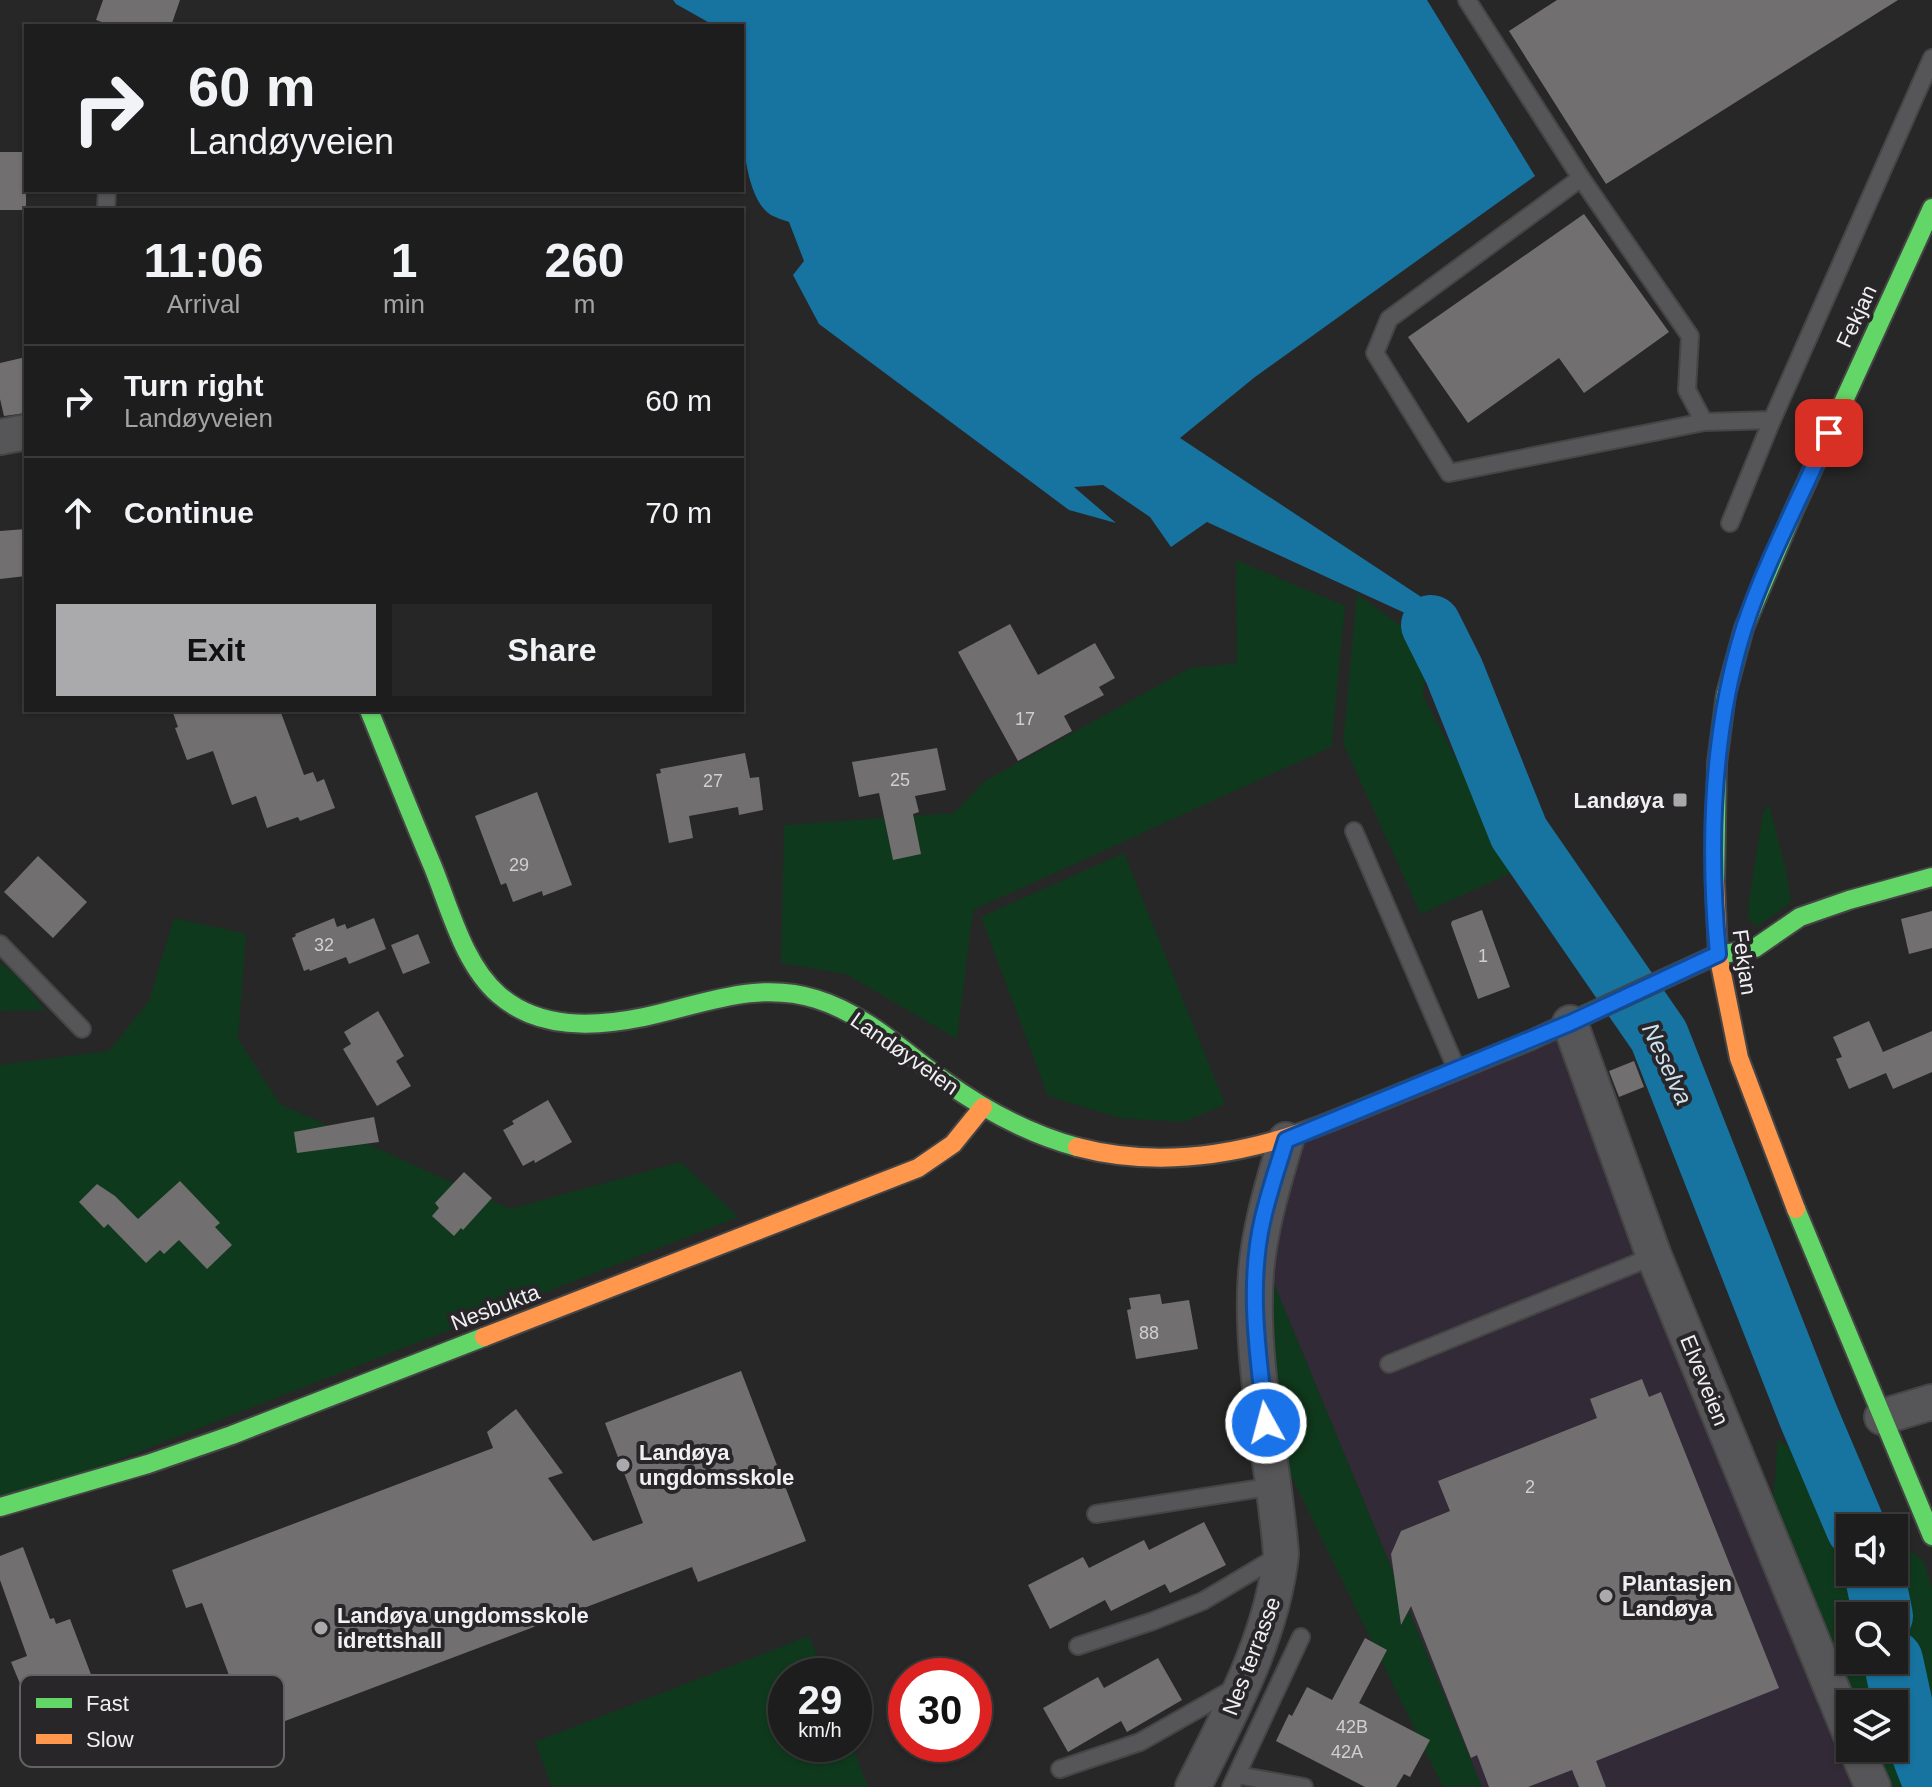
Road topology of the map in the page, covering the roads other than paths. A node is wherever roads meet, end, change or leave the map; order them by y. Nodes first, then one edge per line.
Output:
1 (1467, 0) edge
2 (1932, 58) edge
3 (1581, 178) junction
4 (1932, 208) edge
5 (1772, 420) junction
6 (1704, 422) junction
7 (24, 432) edge
8 (0, 437) edge
9 (1730, 523) dead end
10 (370, 712) edge
11 (1354, 831) dead end
12 (1932, 877) edge
13 (0, 944) edge
14 (1718, 954) junction
15 (1584, 1016) junction
16 (82, 1029) dead end
17 (1457, 1071) junction
18 (983, 1107) junction
19 (1286, 1140) junction
20 (1654, 1256) junction
21 (1389, 1364) dead end
22 (1932, 1402) edge
23 (1882, 1417) junction
24 (1274, 1486) junction
25 (0, 1507) edge
26 (1096, 1514) dead end
27 (1932, 1536) edge
28 (1281, 1554) junction
29 (1301, 1637) dead end
30 (1078, 1646) dead end
31 (1243, 1683) junction
32 (1836, 1699) edge
33 (1862, 1762) edge
34 (1060, 1769) dead end
35 (1234, 1781) edge
36 (1193, 1787) edge
37 (1304, 1787) edge
38 (1873, 1787) edge

1 - 3 lane
2 - 5 lane
3 - 6 lane
3 - 6 lane
4 - 14 street, Fekjan
5 - 6 lane
5 - 9 lane
7 - 8 street
10 - 18 street, Landøyveien
11 - 17 lane
12 - 14 street
13 - 16 lane
14 - 15 street, Landøyveien
14 - 23 street, Fekjan
15 - 17 street, Landøyveien
15 - 20 street, Elveveien
17 - 19 street, Landøyveien
18 - 19 street, Landøyveien
18 - 25 street, Nesbukta
19 - 24 street, Nes terrasse
20 - 21 lane
20 - 32 street, Elveveien
22 - 23 street
23 - 27 street, Fekjan
24 - 26 lane
24 - 28 street, Nes terrasse
28 - 30 lane
28 - 31 street, Nes terrasse
29 - 35 lane
31 - 34 lane
31 - 36 street, Nes terrasse
33 - 38 street
35 - 37 lane

